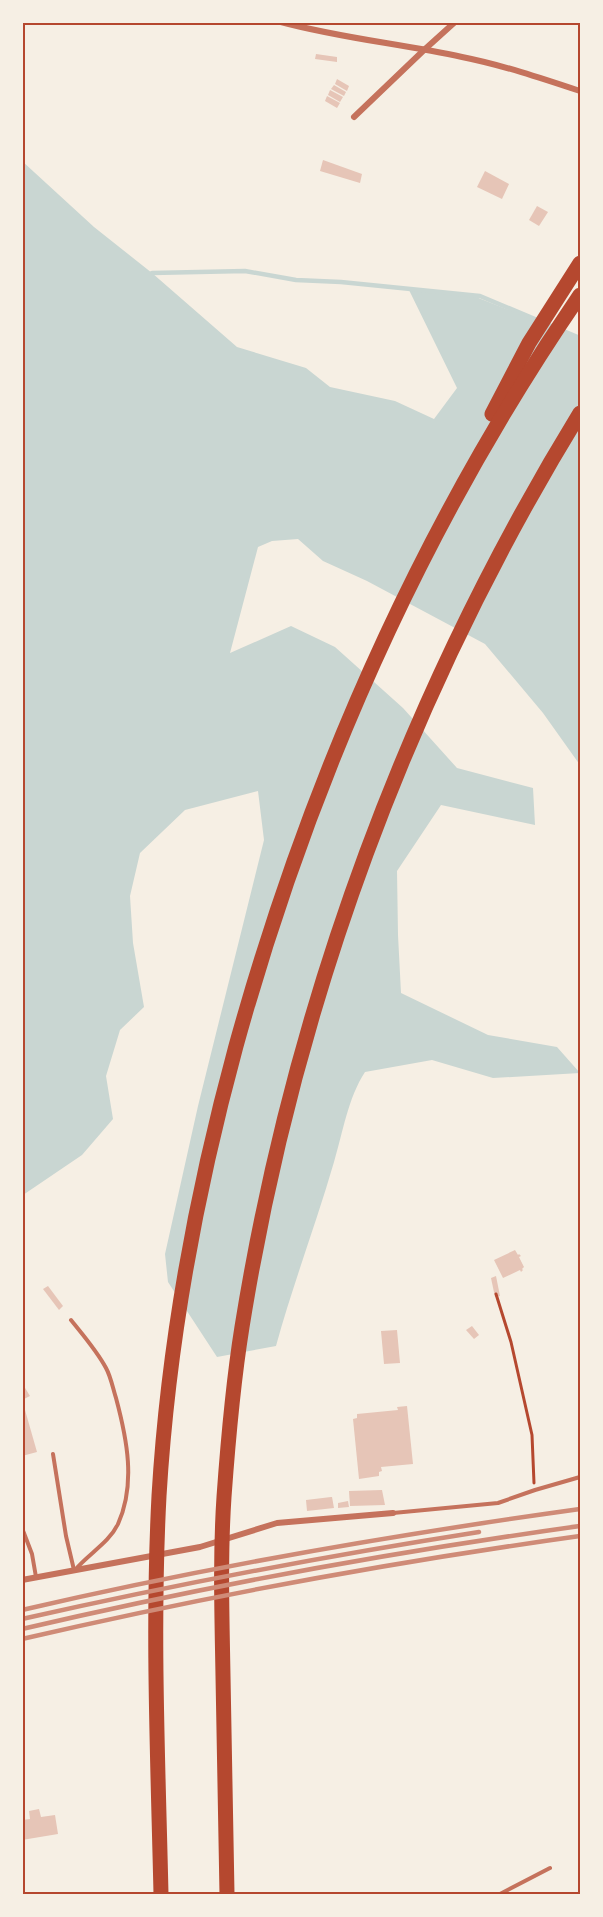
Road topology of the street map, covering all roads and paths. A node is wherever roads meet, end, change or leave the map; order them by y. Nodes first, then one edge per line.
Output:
1 (281, 22) edge
2 (455, 22) edge
3 (424, 50) junction
4 (580, 91) edge
5 (354, 117) dead end
6 (580, 263) edge
7 (580, 295) edge
8 (580, 413) edge
9 (449, 510) junction
10 (496, 1294) dead end
11 (71, 1320) dead end
12 (53, 1454) dead end
13 (580, 1477) edge
14 (535, 1490) junction
15 (393, 1513) joint
16 (22, 1528) edge
17 (74, 1571) junction
18 (36, 1577) junction
19 (22, 1580) edge
20 (550, 1868) dead end
21 (161, 1894) edge
22 (226, 1894) edge
23 (500, 1894) edge

1 - 3 street
2 - 3 street
3 - 4 street
3 - 5 street
6 - 9 highway
7 - 9 highway
8 - 22 highway
9 - 21 highway
10 - 14 path
11 - 17 lane
12 - 17 lane
13 - 14 lane
14 - 15 lane
15 - 17 street
16 - 18 lane
17 - 18 street
18 - 19 street
20 - 23 lane

